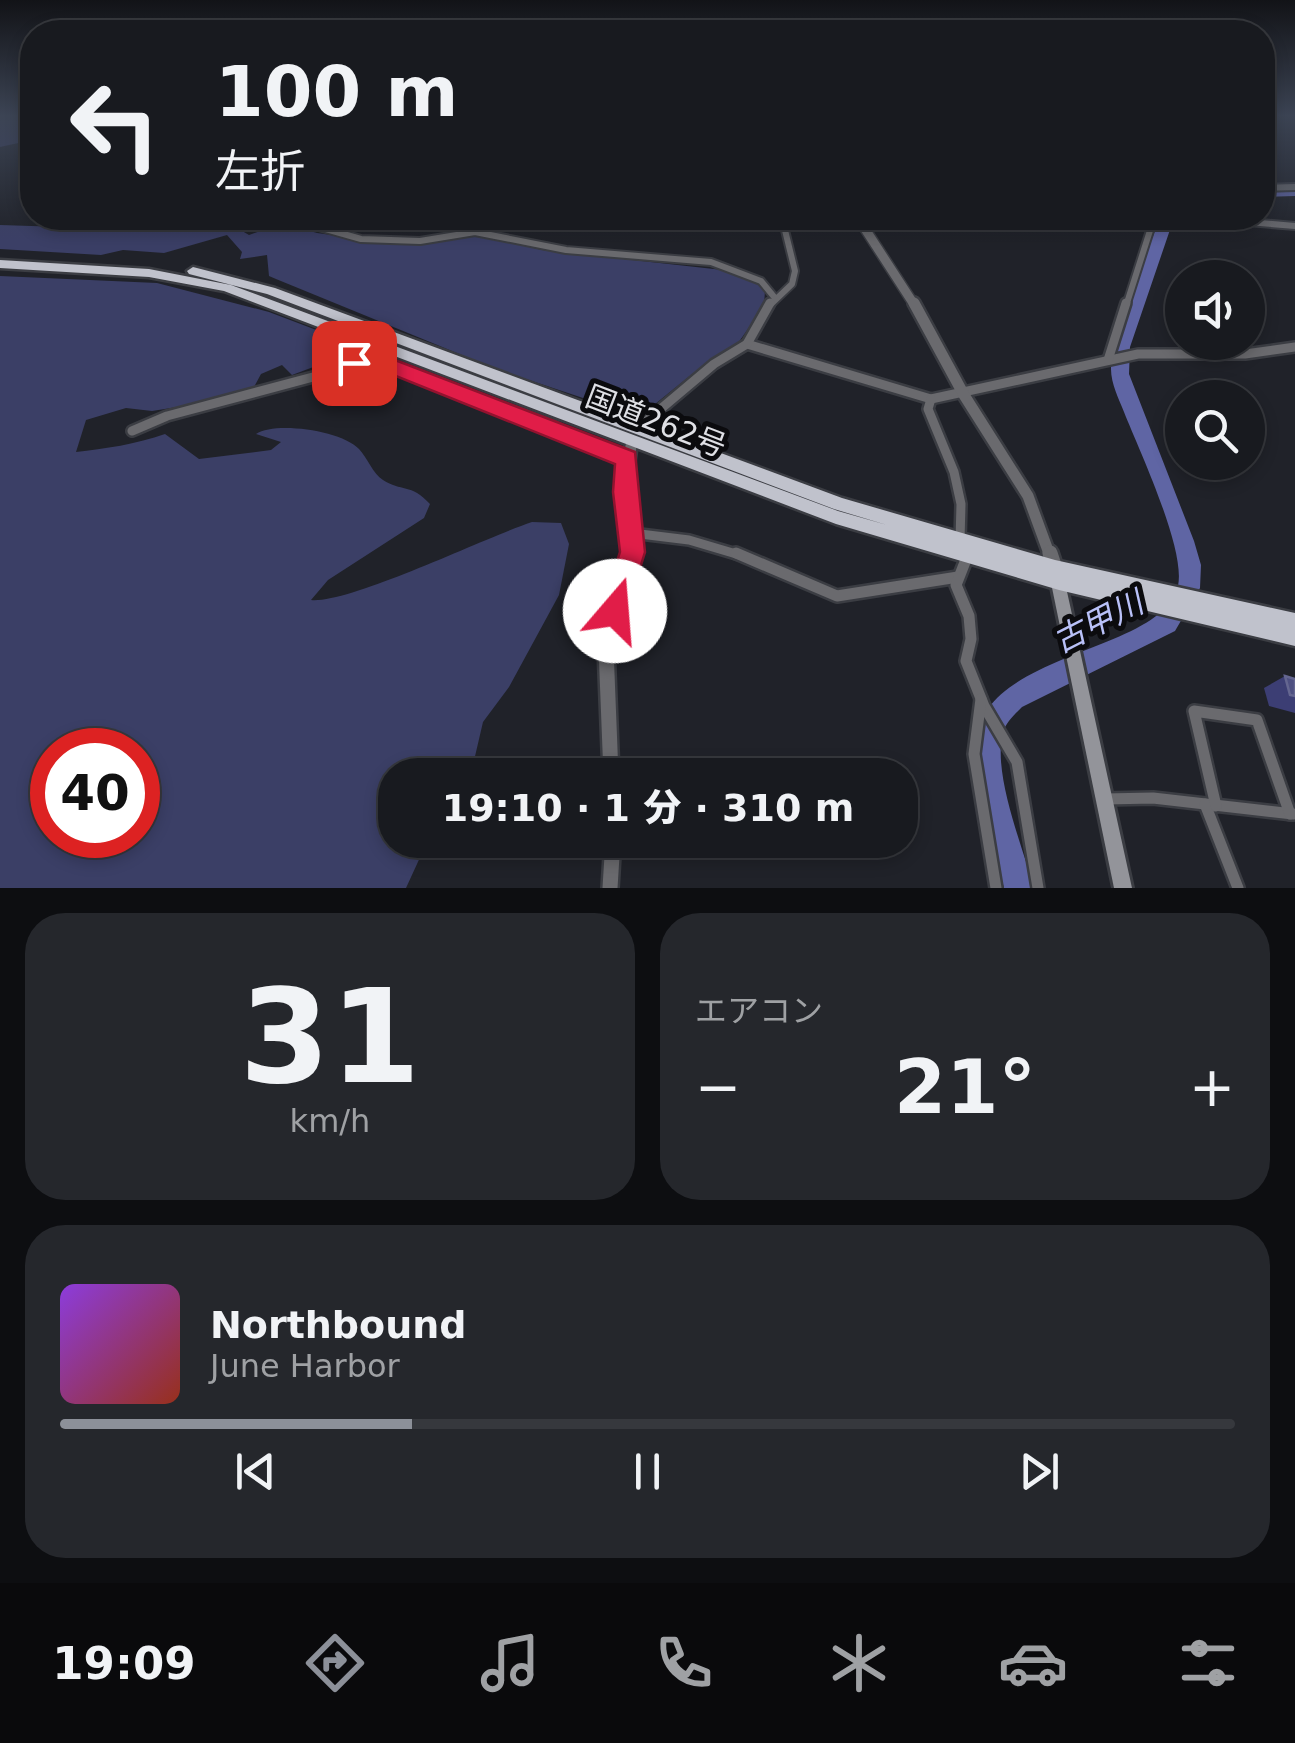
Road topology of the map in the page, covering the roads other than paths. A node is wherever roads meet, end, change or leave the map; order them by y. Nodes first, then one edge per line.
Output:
1 (328, 230) edge
2 (783, 230) edge
3 (866, 230) edge
4 (1150, 230) edge
5 (0, 260) edge
6 (775, 298) junction
7 (382, 340) junction
8 (747, 344) junction
9 (1295, 348) edge
10 (1110, 360) junction
11 (332, 369) junction
12 (964, 394) junction
13 (931, 399) junction
14 (644, 422) dead end
15 (132, 431) dead end
16 (629, 452) joint
17 (632, 533) junction
18 (960, 540) junction
19 (967, 557) junction
20 (1056, 575) junction
21 (958, 578) junction
22 (1196, 606) junction
23 (1295, 622) edge
24 (1295, 637) edge
25 (983, 702) junction
26 (610, 758) edge
27 (1102, 800) junction
28 (1210, 805) junction
29 (1292, 814) edge
30 (612, 858) edge
31 (610, 888) edge
32 (996, 888) edge
33 (1038, 888) edge
34 (1124, 888) edge
35 (1238, 888) edge

1 - 6 street
2 - 6 street
3 - 12 street
4 - 10 street
5 - 7 highway, 国道262号
6 - 8 street
7 - 11 street
7 - 18 highway, 国道262号
7 - 19 highway, 国道262号
8 - 13 street
8 - 14 street
9 - 10 street
10 - 12 street
11 - 15 street
11 - 16 street
12 - 13 street
12 - 20 street
13 - 18 street
16 - 17 street
17 - 21 street
17 - 26 street
18 - 20 highway, 国道262号
19 - 20 highway, 国道262号
19 - 21 street
20 - 22 highway, 国道262号
20 - 27 main road
21 - 25 street
22 - 23 highway, 国道262号
22 - 24 highway, 国道262号
25 - 32 street
25 - 33 street
27 - 28 street
27 - 34 main road
28 - 29 street
28 - 29 street
28 - 35 street
30 - 31 street

